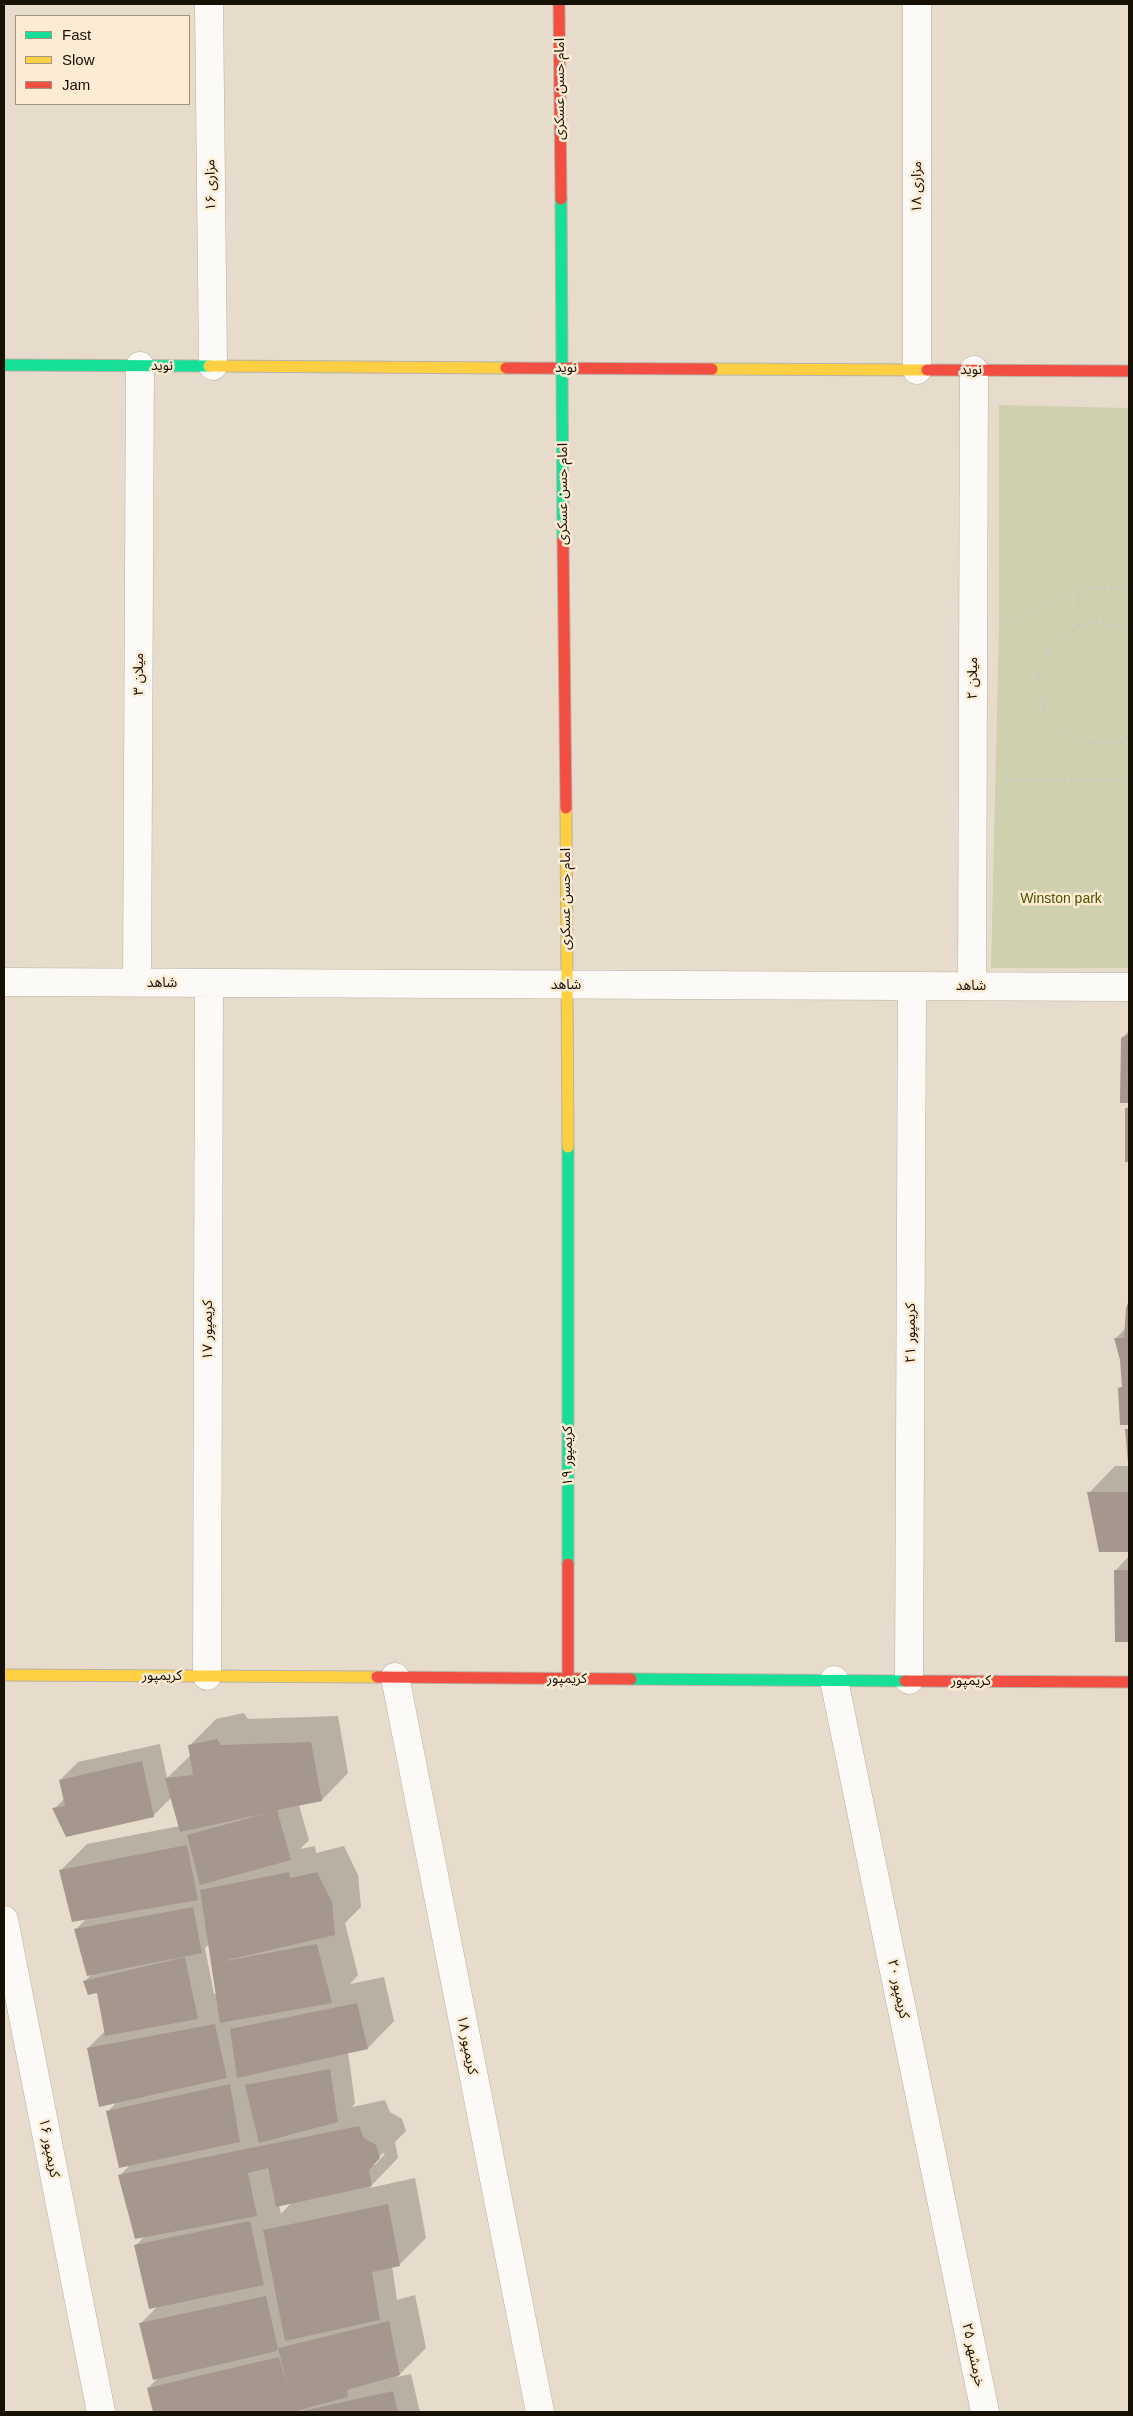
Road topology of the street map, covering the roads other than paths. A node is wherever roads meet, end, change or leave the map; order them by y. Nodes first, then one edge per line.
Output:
1 (209, 4) edge
2 (559, 4) edge
3 (917, 4) edge
4 (4, 365) edge
5 (140, 366) junction
6 (213, 366) junction
7 (562, 368) junction
8 (917, 370) junction
9 (974, 370) junction
10 (1129, 371) edge
11 (4, 982) edge
12 (137, 983) junction
13 (209, 983) junction
14 (567, 985) junction
15 (912, 986) junction
16 (972, 986) junction
17 (1129, 987) edge
18 (569, 1234) joint
19 (4, 1675) edge
20 (207, 1676) junction
21 (395, 1677) junction
22 (568, 1679) junction
23 (834, 1680) junction
24 (909, 1680) junction
25 (1129, 1682) edge
26 (4, 1920) edge
27 (961, 2298) joint
28 (101, 2412) edge
29 (540, 2412) edge
30 (985, 2412) edge

1 - 6 street, مزاری ۱۶
2 - 7 street, امام حسن عسکری
3 - 8 street, مزاری ۱۸
4 - 5 street, نوید
5 - 6 street, نوید
5 - 12 street, میلان ۳
6 - 7 street, نوید
7 - 8 street, نوید
7 - 14 street, امام حسن عسکری
8 - 9 street, نوید
9 - 10 street, نوید
9 - 16 street, میلان ۲
11 - 12 street, شاهد
12 - 13 street, شاهد
13 - 14 street, شاهد
13 - 20 street, کریمپور ۱۷
14 - 15 street, شاهد
14 - 18 street, امام حسن عسکری
15 - 16 street, شاهد
15 - 24 street, کریمپور ۲۱
16 - 17 street, شاهد
18 - 22 street, کریمپور ۱۹
19 - 20 street, کریمپور
20 - 21 street, کریمپور
21 - 22 street, کریمپور
21 - 29 street, کریمپور ۱۸
22 - 23 street, کریمپور
23 - 24 street, کریمپور
23 - 27 street, کریمپور ۲۰
24 - 25 street, کریمپور
26 - 28 street, کریمپور ۱۶
27 - 30 street, خرمشهر ۲۵

